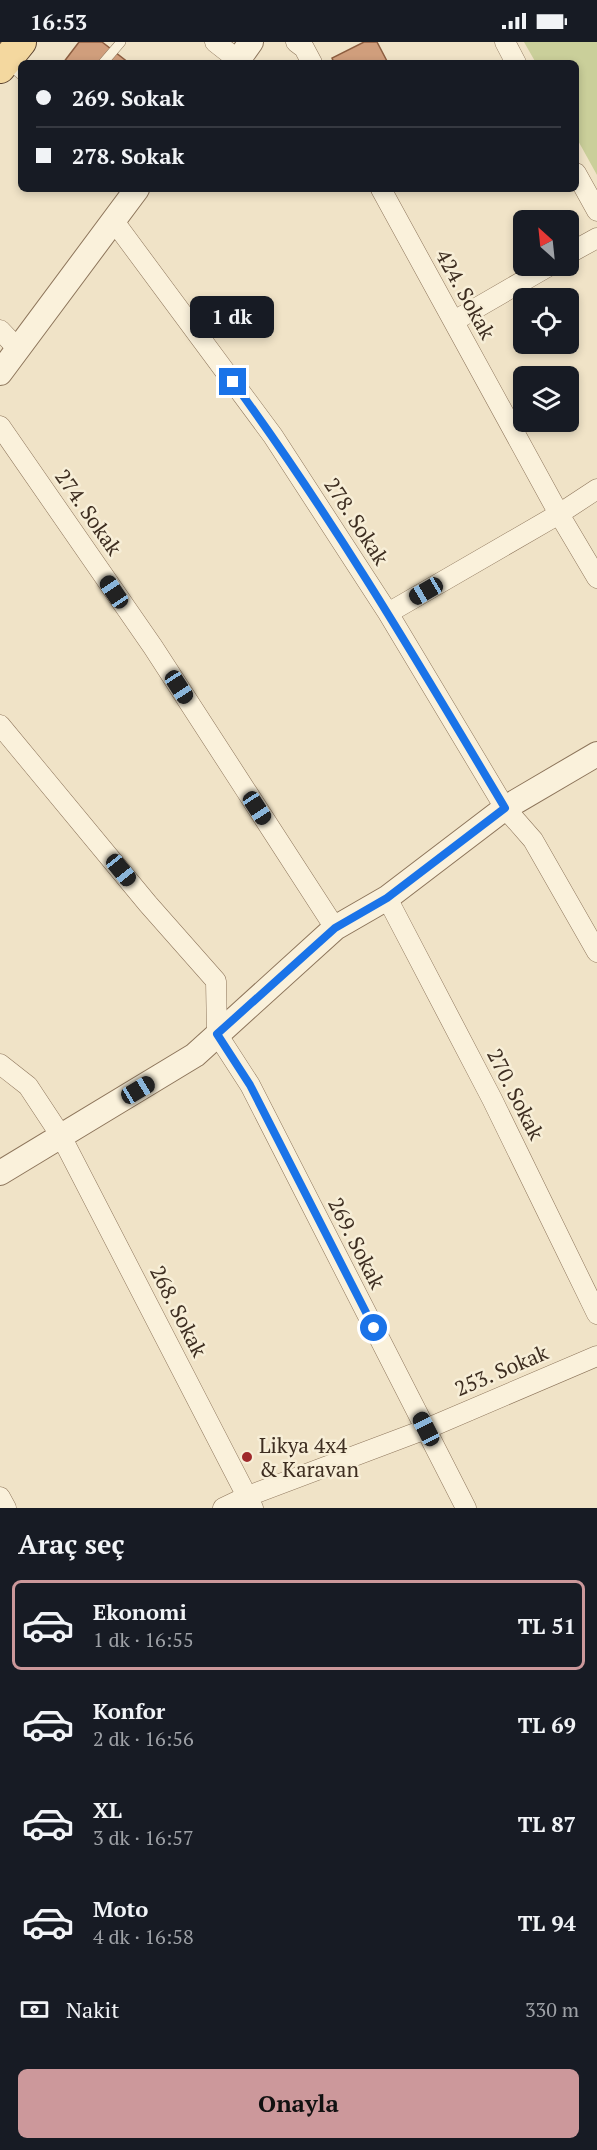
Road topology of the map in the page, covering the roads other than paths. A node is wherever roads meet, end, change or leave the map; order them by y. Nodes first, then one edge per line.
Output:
1 (121, 42) edge
2 (215, 42) edge
3 (296, 42) edge
4 (505, 42) edge
5 (242, 55) edge
6 (106, 60) edge
7 (310, 60) edge
8 (514, 60) edge
9 (579, 178) edge
10 (135, 192) edge
11 (383, 192) edge
12 (597, 211) edge
13 (113, 220) junction
14 (597, 237) edge
15 (579, 248) edge
16 (532, 276) edge
17 (454, 321) junction
18 (0, 330) edge
19 (18, 349) junction
20 (0, 373) edge
21 (0, 426) edge
22 (597, 489) edge
23 (559, 514) junction
24 (597, 578) edge
25 (388, 613) junction
26 (0, 725) edge
27 (597, 754) edge
28 (505, 808) junction
29 (387, 898) junction
30 (335, 928) junction
31 (597, 952) edge
32 (217, 1034) junction
33 (0, 1064) edge
34 (62, 1136) junction
35 (0, 1173) edge
36 (597, 1314) edge
37 (597, 1356) edge
38 (426, 1429) junction
39 (0, 1497) edge
40 (250, 1502) edge
41 (6, 1508) edge
42 (224, 1508) edge
43 (466, 1508) edge

1 - 6 lane
2 - 5 street
3 - 7 street
4 - 8 street
9 - 12 street
10 - 13 street
11 - 17 street, 424. Sokak
13 - 19 street
13 - 25 street, 278. Sokak
14 - 15 street
16 - 17 street
17 - 23 street, 424. Sokak
18 - 19 street
19 - 20 street
21 - 30 street, 274. Sokak
22 - 23 street
23 - 24 street, 424. Sokak
23 - 25 street
25 - 28 street, 278. Sokak
26 - 32 street
27 - 28 street
28 - 29 street
28 - 31 street, 278. Sokak
29 - 30 street
29 - 36 street, 270. Sokak
30 - 32 street
32 - 34 street
32 - 38 street, 269. Sokak
33 - 34 street, 268. Sokak
34 - 35 street
34 - 40 street, 268. Sokak
37 - 38 street, 253. Sokak
38 - 40 street, 253. Sokak
38 - 43 street, 269. Sokak
39 - 41 street
40 - 42 street, 253. Sokak

